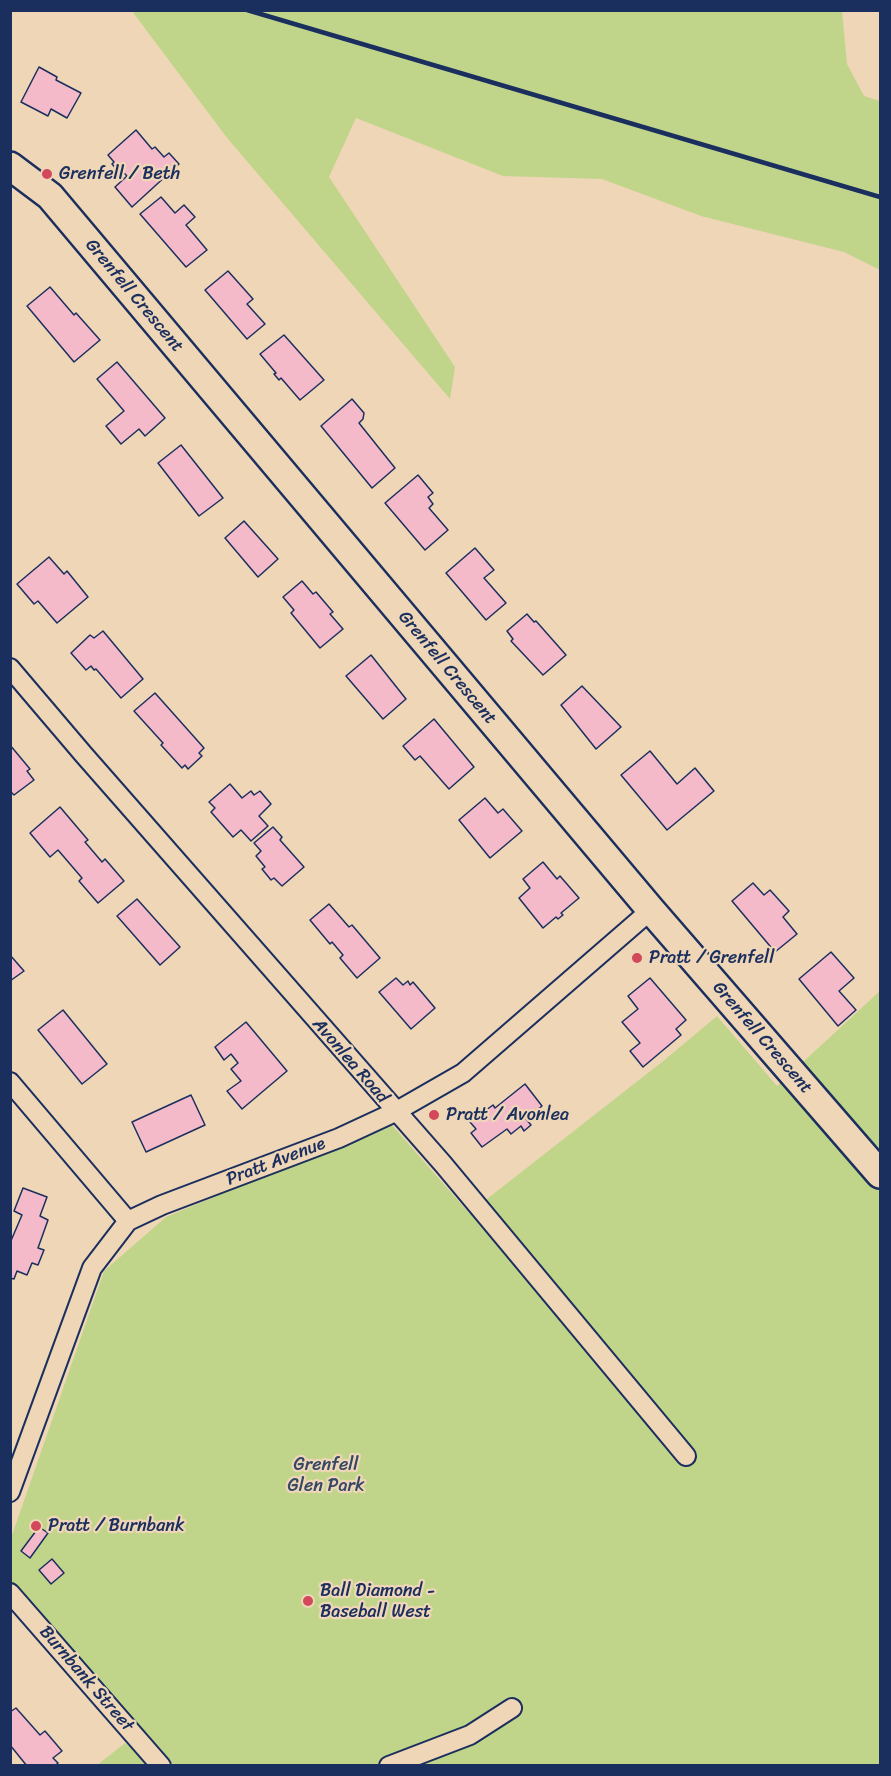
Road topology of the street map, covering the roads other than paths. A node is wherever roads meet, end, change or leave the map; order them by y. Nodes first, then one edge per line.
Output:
1 (13, 172) edge
2 (10, 669) edge
3 (651, 910) junction
4 (10, 1082) edge
5 (395, 1112) junction
6 (880, 1174) edge
7 (128, 1221) junction
8 (686, 1456) dead end
9 (10, 1492) edge
10 (10, 1593) edge
11 (512, 1708) dead end
12 (161, 1766) edge
13 (389, 1766) edge

1 - 3 street, Grenfell Crescent
2 - 5 street, Avonlea Road
3 - 5 street, Pratt Avenue
3 - 6 street, Grenfell Crescent
4 - 7 street
5 - 7 street, Pratt Avenue
5 - 8 street, Avonlea Road
7 - 9 street, Pratt Avenue
10 - 12 street, Burnbank Street
11 - 13 street

